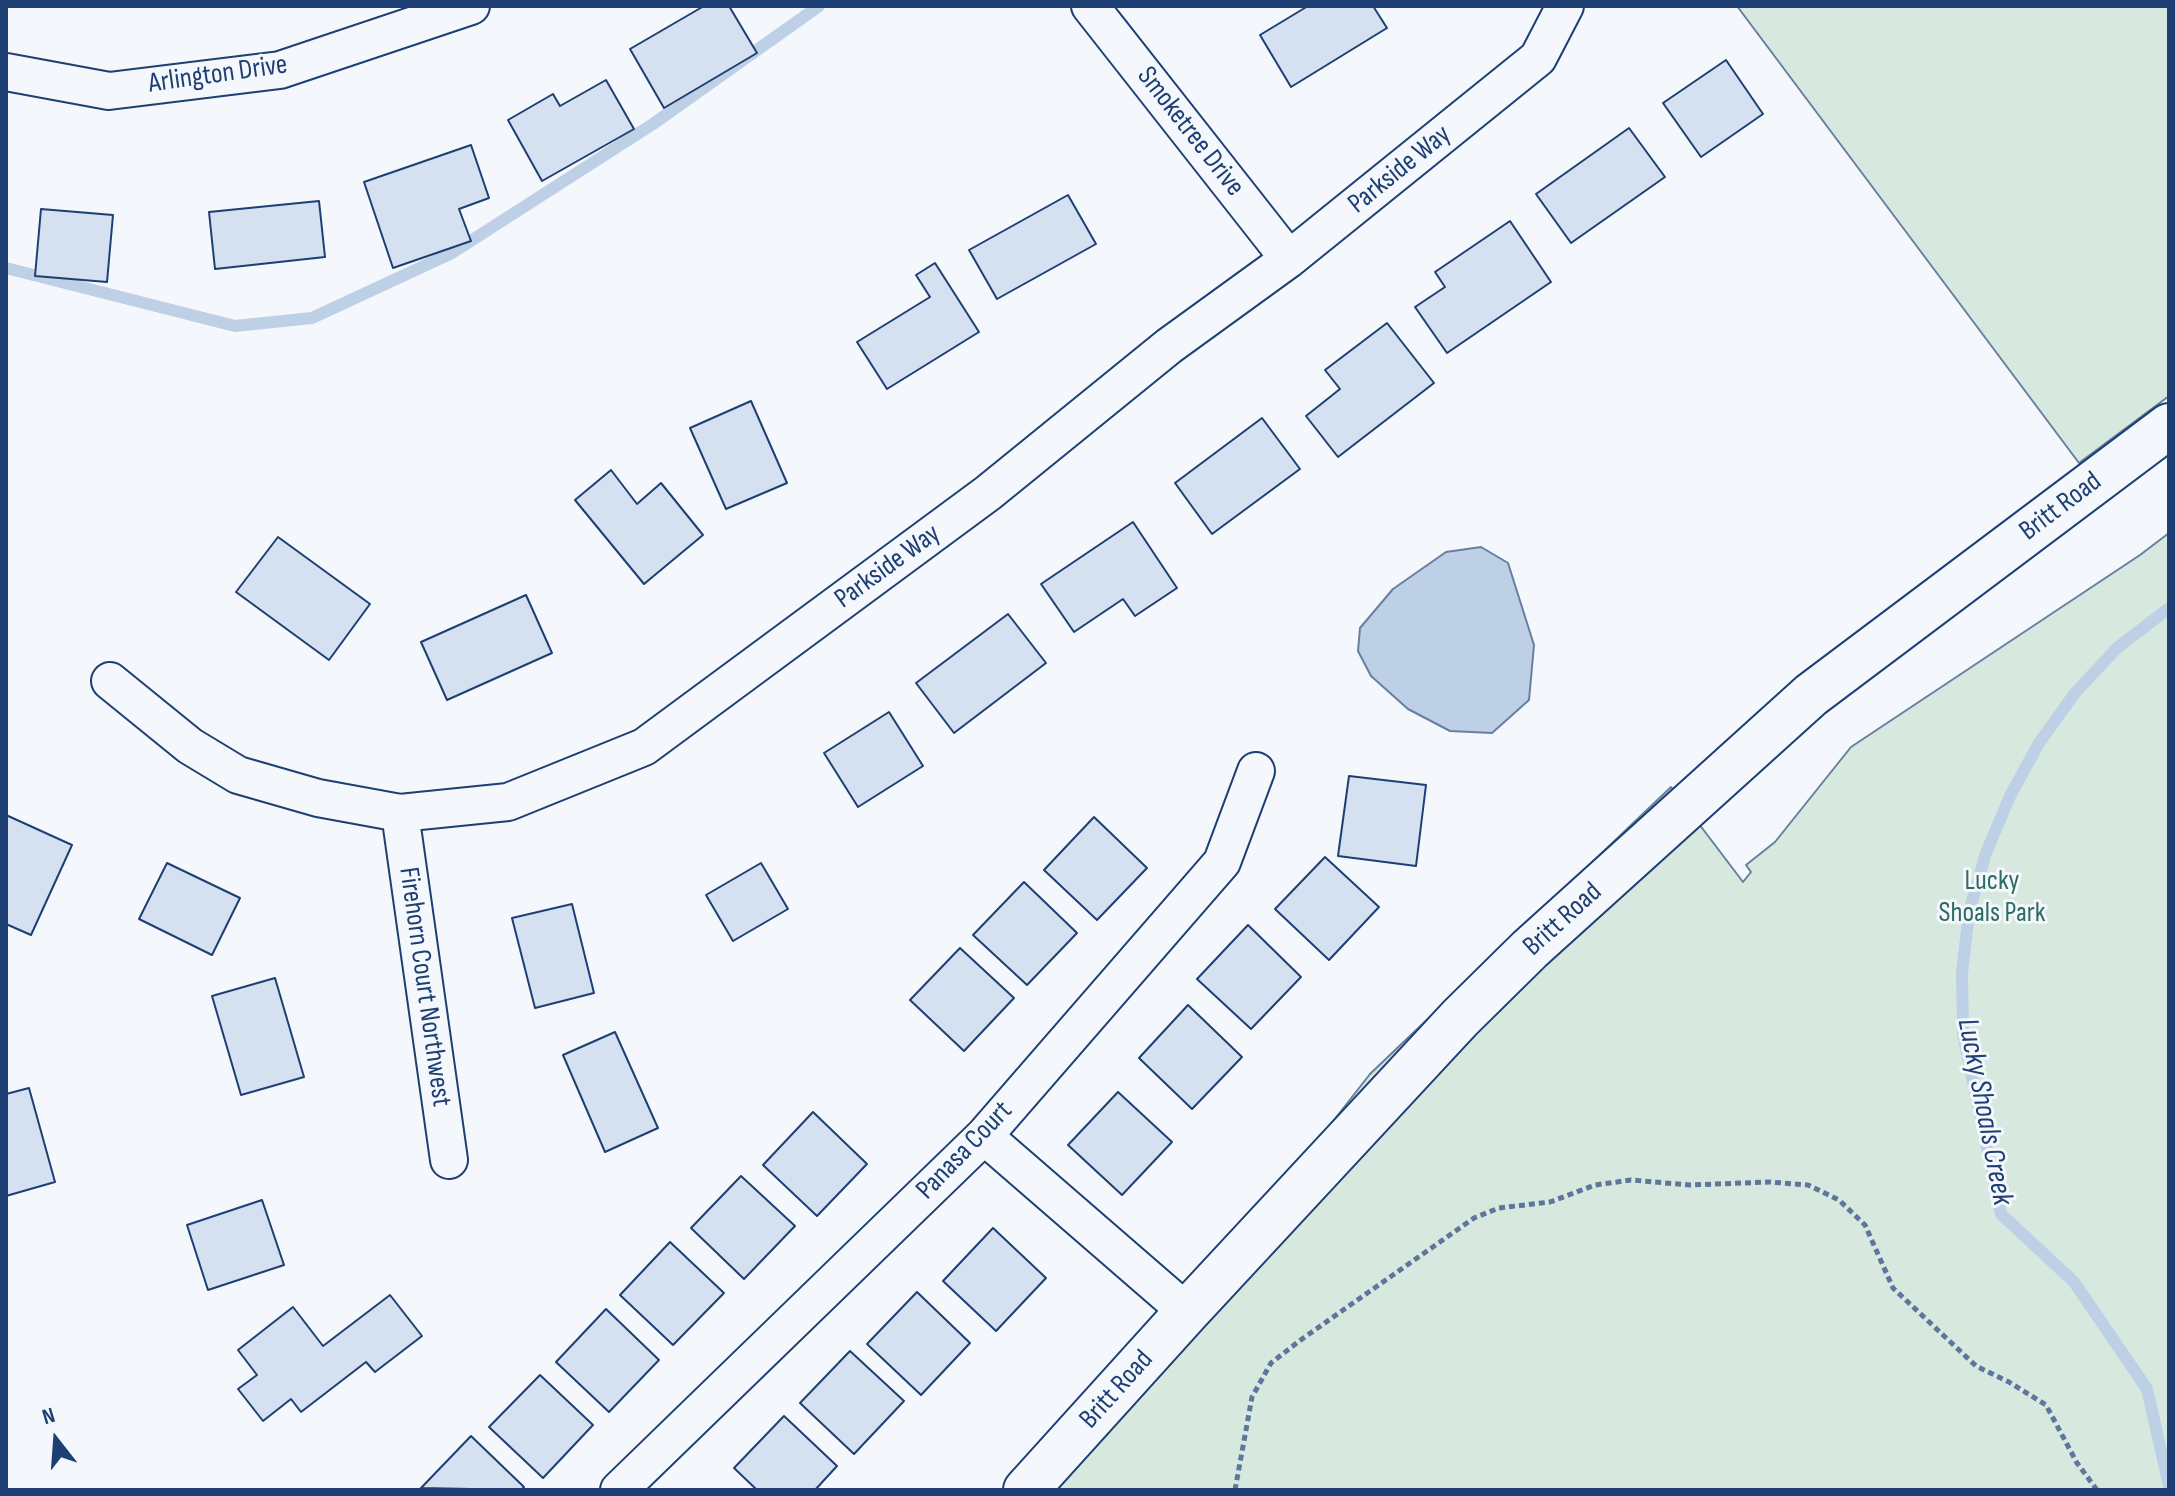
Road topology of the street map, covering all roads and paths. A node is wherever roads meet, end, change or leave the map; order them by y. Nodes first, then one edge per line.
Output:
1 (471, 6) edge
2 (1090, 6) edge
3 (1565, 6) edge
4 (6, 72) edge
5 (1289, 259) junction
6 (2169, 426) edge
7 (110, 681) dead end
8 (1256, 771) dead end
9 (400, 813) junction
10 (984, 1136) junction
11 (449, 1160) dead end
12 (1187, 1312) junction
13 (619, 1490) edge
14 (1026, 1490) edge
15 (1235, 1490) edge
16 (2097, 1490) edge

1 - 4 street, Arlington Drive
2 - 5 street, Smoketree Drive
3 - 5 street, Parkside Way
5 - 9 street, Parkside Way
6 - 12 street, Britt Road
7 - 9 street, Parkside Way
8 - 10 street, Panasa Court
9 - 11 street, Firehorn Court Northwest
10 - 12 street
10 - 13 street, Panasa Court
12 - 14 street, Britt Road
15 - 16 path

